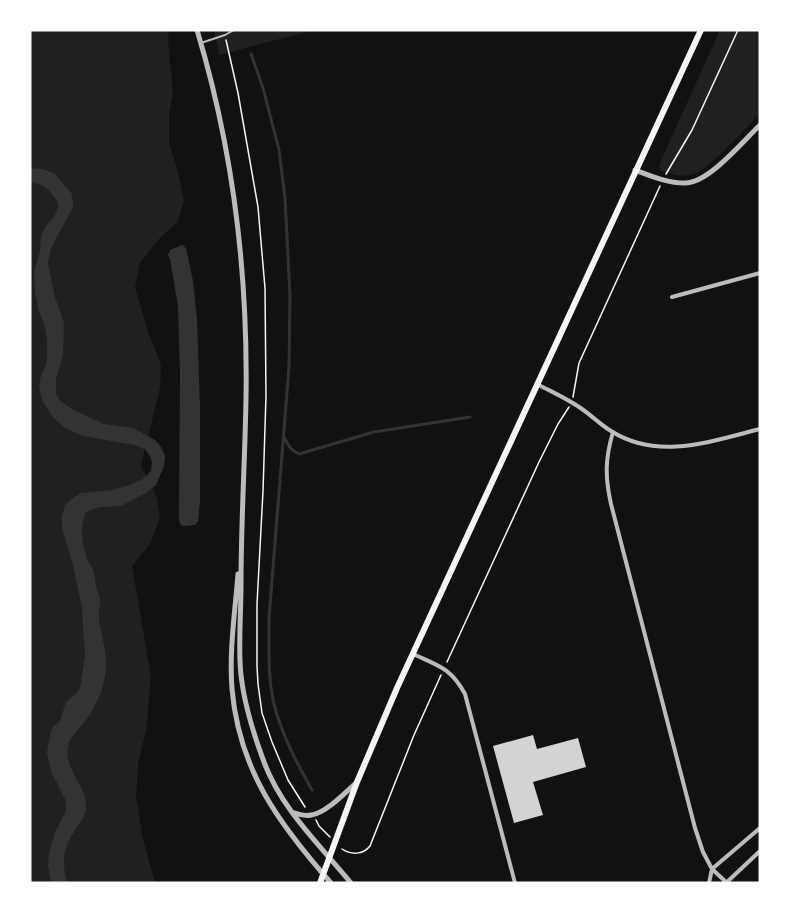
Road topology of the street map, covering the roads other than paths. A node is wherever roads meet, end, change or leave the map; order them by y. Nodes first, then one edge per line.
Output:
1 (197, 30) edge
2 (234, 30) edge
3 (701, 30) edge
4 (201, 43) junction
5 (760, 124) edge
6 (635, 170) junction
7 (760, 273) edge
8 (672, 297) dead end
9 (537, 384) junction
10 (760, 429) edge
11 (613, 432) junction
12 (241, 529) junction
13 (413, 654) junction
14 (357, 782) junction
15 (291, 811) junction
16 (760, 828) edge
17 (760, 851) edge
18 (329, 857) junction
19 (712, 869) junction
20 (323, 874) junction
21 (320, 883) edge
22 (331, 883) edge
23 (351, 883) edge
24 (515, 883) edge
25 (709, 883) edge
26 (727, 883) edge

1 - 4 street
2 - 4 lane
3 - 6 main road
4 - 12 street
5 - 6 street
6 - 9 main road
7 - 8 street
9 - 11 street
9 - 13 main road
10 - 11 street
11 - 19 street
12 - 15 street
12 - 20 street
13 - 14 main road
13 - 24 street
14 - 15 street
14 - 18 main road
15 - 18 street
16 - 19 street
17 - 26 street
18 - 20 main road
18 - 23 street
19 - 25 street
19 - 26 street
20 - 21 main road
20 - 22 street

